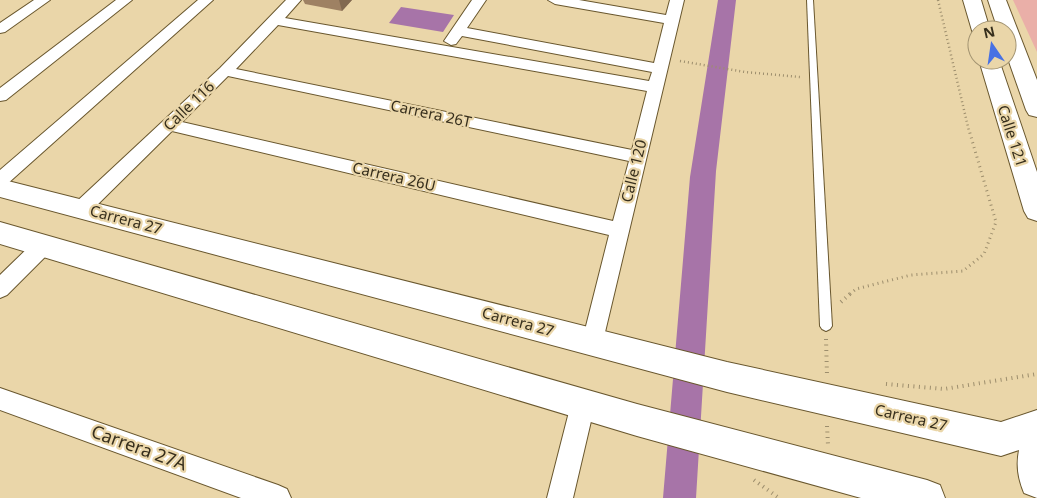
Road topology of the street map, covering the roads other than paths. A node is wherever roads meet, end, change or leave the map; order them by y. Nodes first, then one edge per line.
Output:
1 (43, 0) edge
2 (125, 0) edge
3 (206, 0) edge
4 (294, 0) edge
5 (479, 0) edge
6 (555, 0) edge
7 (677, 0) edge
8 (810, 0) edge
9 (972, 0) edge
10 (997, 0) edge
11 (274, 20) junction
12 (672, 20) junction
13 (977, 20) edge
14 (0, 29) edge
15 (458, 31) junction
16 (444, 51) junction
17 (660, 69) junction
18 (992, 70) edge
19 (225, 71) junction
20 (655, 87) junction
21 (1033, 88) edge
22 (0, 96) edge
23 (1037, 110) edge
24 (170, 125) junction
25 (637, 157) junction
26 (0, 180) edge
27 (0, 188) edge
28 (81, 209) junction
29 (1037, 211) edge
30 (619, 230) junction
31 (0, 233) edge
32 (43, 246) junction
33 (0, 289) edge
34 (826, 326) road end
35 (593, 342) junction
36 (0, 399) edge
37 (583, 404) junction
38 (1037, 427) edge
39 (1037, 443) edge
40 (1037, 480) edge
41 (278, 498) edge
42 (560, 498) edge
43 (927, 498) edge

1 - 14 street
2 - 22 street
3 - 26 street
4 - 11 street, Calle 116
5 - 15 street
6 - 12 street
7 - 12 street, Calle 120
8 - 34 lane
9 - 13 main road
10 - 21 main road
11 - 16 street
11 - 19 street, Calle 116
12 - 17 street, Calle 120
15 - 16 street
15 - 17 street
16 - 20 street
17 - 20 street, Calle 120
18 - 29 main road, Calle 121
19 - 24 street, Calle 116
19 - 25 street, Carrera 26T
20 - 25 street, Calle 120
21 - 23 main road
24 - 28 street, Calle 116
24 - 30 street, Carrera 26U
25 - 30 street, Calle 120
27 - 28 main road, Carrera 27
28 - 35 main road, Carrera 27
30 - 35 street, Calle 120
31 - 32 main road
32 - 33 street
32 - 37 main road
35 - 38 main road, Carrera 27
36 - 41 street, Carrera 27A
37 - 42 street
37 - 43 main road
39 - 40 main road

